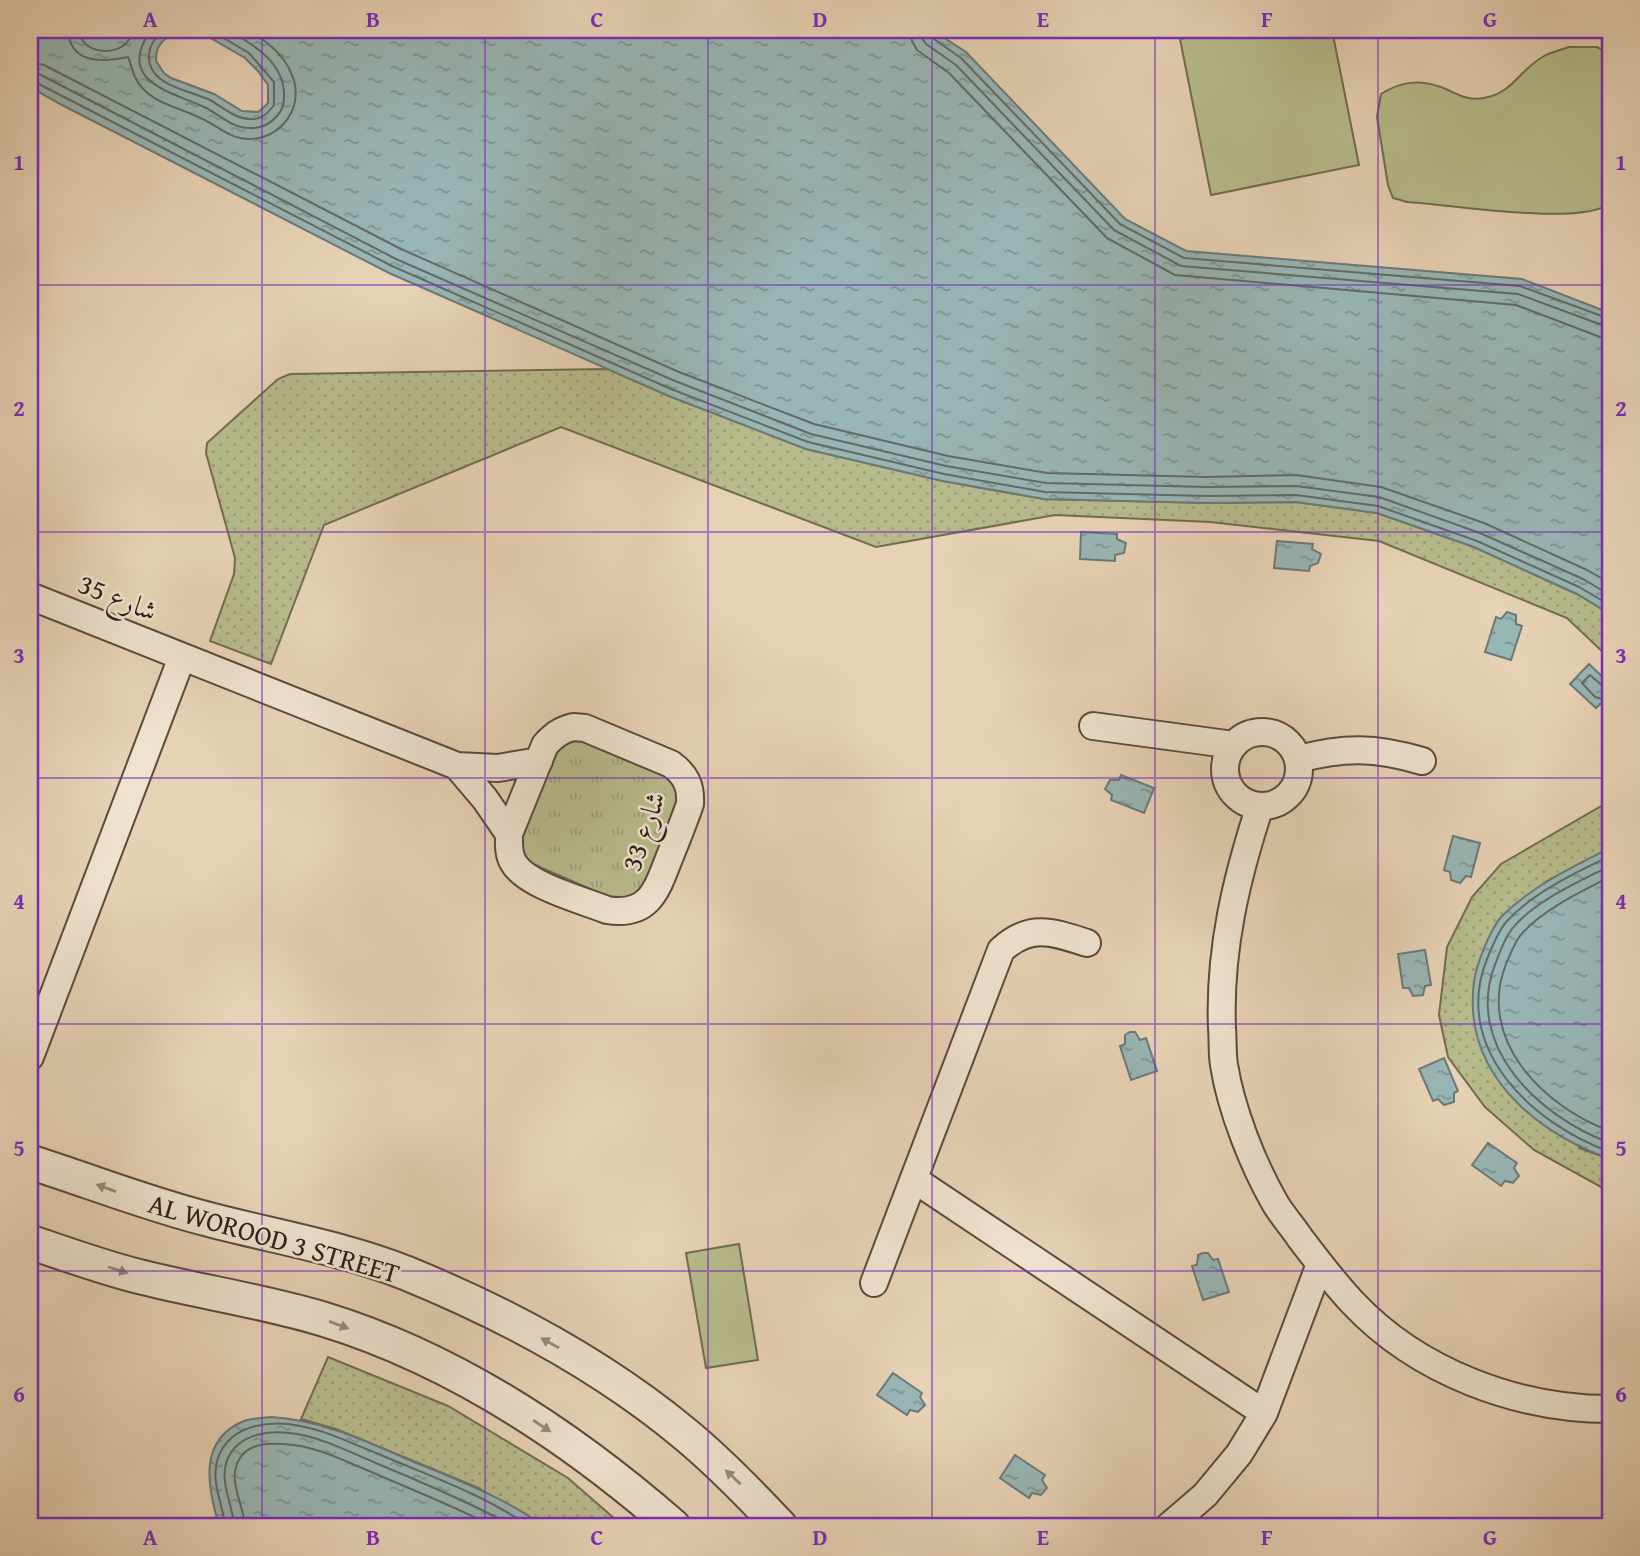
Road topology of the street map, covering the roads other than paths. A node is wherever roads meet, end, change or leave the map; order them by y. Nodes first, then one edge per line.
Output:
1 (30, 597) edge
2 (182, 657) junction
3 (1093, 726) dead end
4 (1234, 745) junction
5 (1298, 759) junction
6 (539, 761) junction
7 (1422, 761) dead end
8 (457, 766) junction
9 (1260, 806) junction
10 (509, 834) junction
11 (1087, 943) dead end
12 (30, 1057) edge
13 (30, 1162) edge
14 (915, 1180) junction
15 (30, 1242) edge
16 (1320, 1264) junction
17 (874, 1283) dead end
18 (1610, 1409) edge
19 (1264, 1413) junction
20 (673, 1526) edge
21 (780, 1526) edge
22 (1170, 1526) edge

1 - 2 street, شارع 35
2 - 8 street, شارع 33
2 - 12 street
3 - 4 street
4 - 5 street
4 - 9 street
5 - 7 street
5 - 9 street
6 - 8 street, شارع 33
6 - 10 street, شارع 33
6 - 10 street, شارع 33
8 - 10 street, شارع 33
9 - 16 street
11 - 14 street
21 -> 13 street, AL WOROOD 3 STREET
14 - 17 street
14 - 19 street
15 -> 20 street
16 - 18 street
16 - 19 street
19 - 22 street

